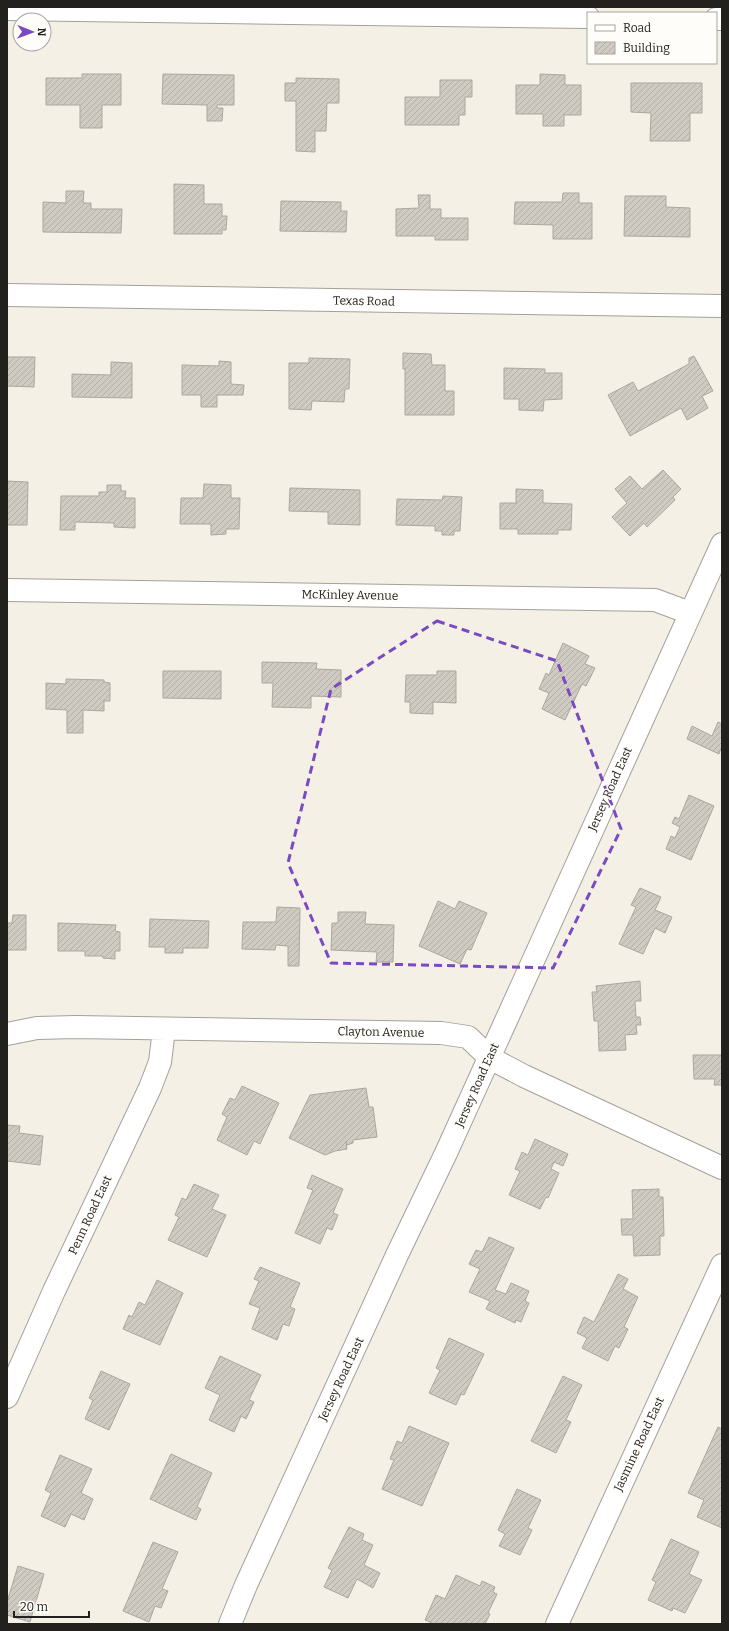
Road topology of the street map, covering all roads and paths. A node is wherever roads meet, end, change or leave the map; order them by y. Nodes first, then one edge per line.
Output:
1 (7, 9) edge
2 (587, 18) edge
3 (7, 295) edge
4 (722, 306) edge
5 (722, 544) edge
6 (7, 590) edge
7 (690, 613) junction
8 (164, 1029) junction
9 (7, 1034) edge
10 (490, 1058) junction
11 (722, 1168) edge
12 (722, 1265) edge
13 (7, 1398) edge
14 (230, 1624) edge
15 (557, 1624) edge

1 - 2 street
3 - 4 street, Texas Road
5 - 7 street, Jersey Road East
6 - 7 street, McKinley Avenue
7 - 10 street, Jersey Road East
8 - 9 street, Clayton Avenue
8 - 10 street, Clayton Avenue
8 - 13 street, Penn Road East
10 - 11 street, Clayton Avenue
10 - 14 street, Jersey Road East
12 - 15 street, Jasmine Road East

